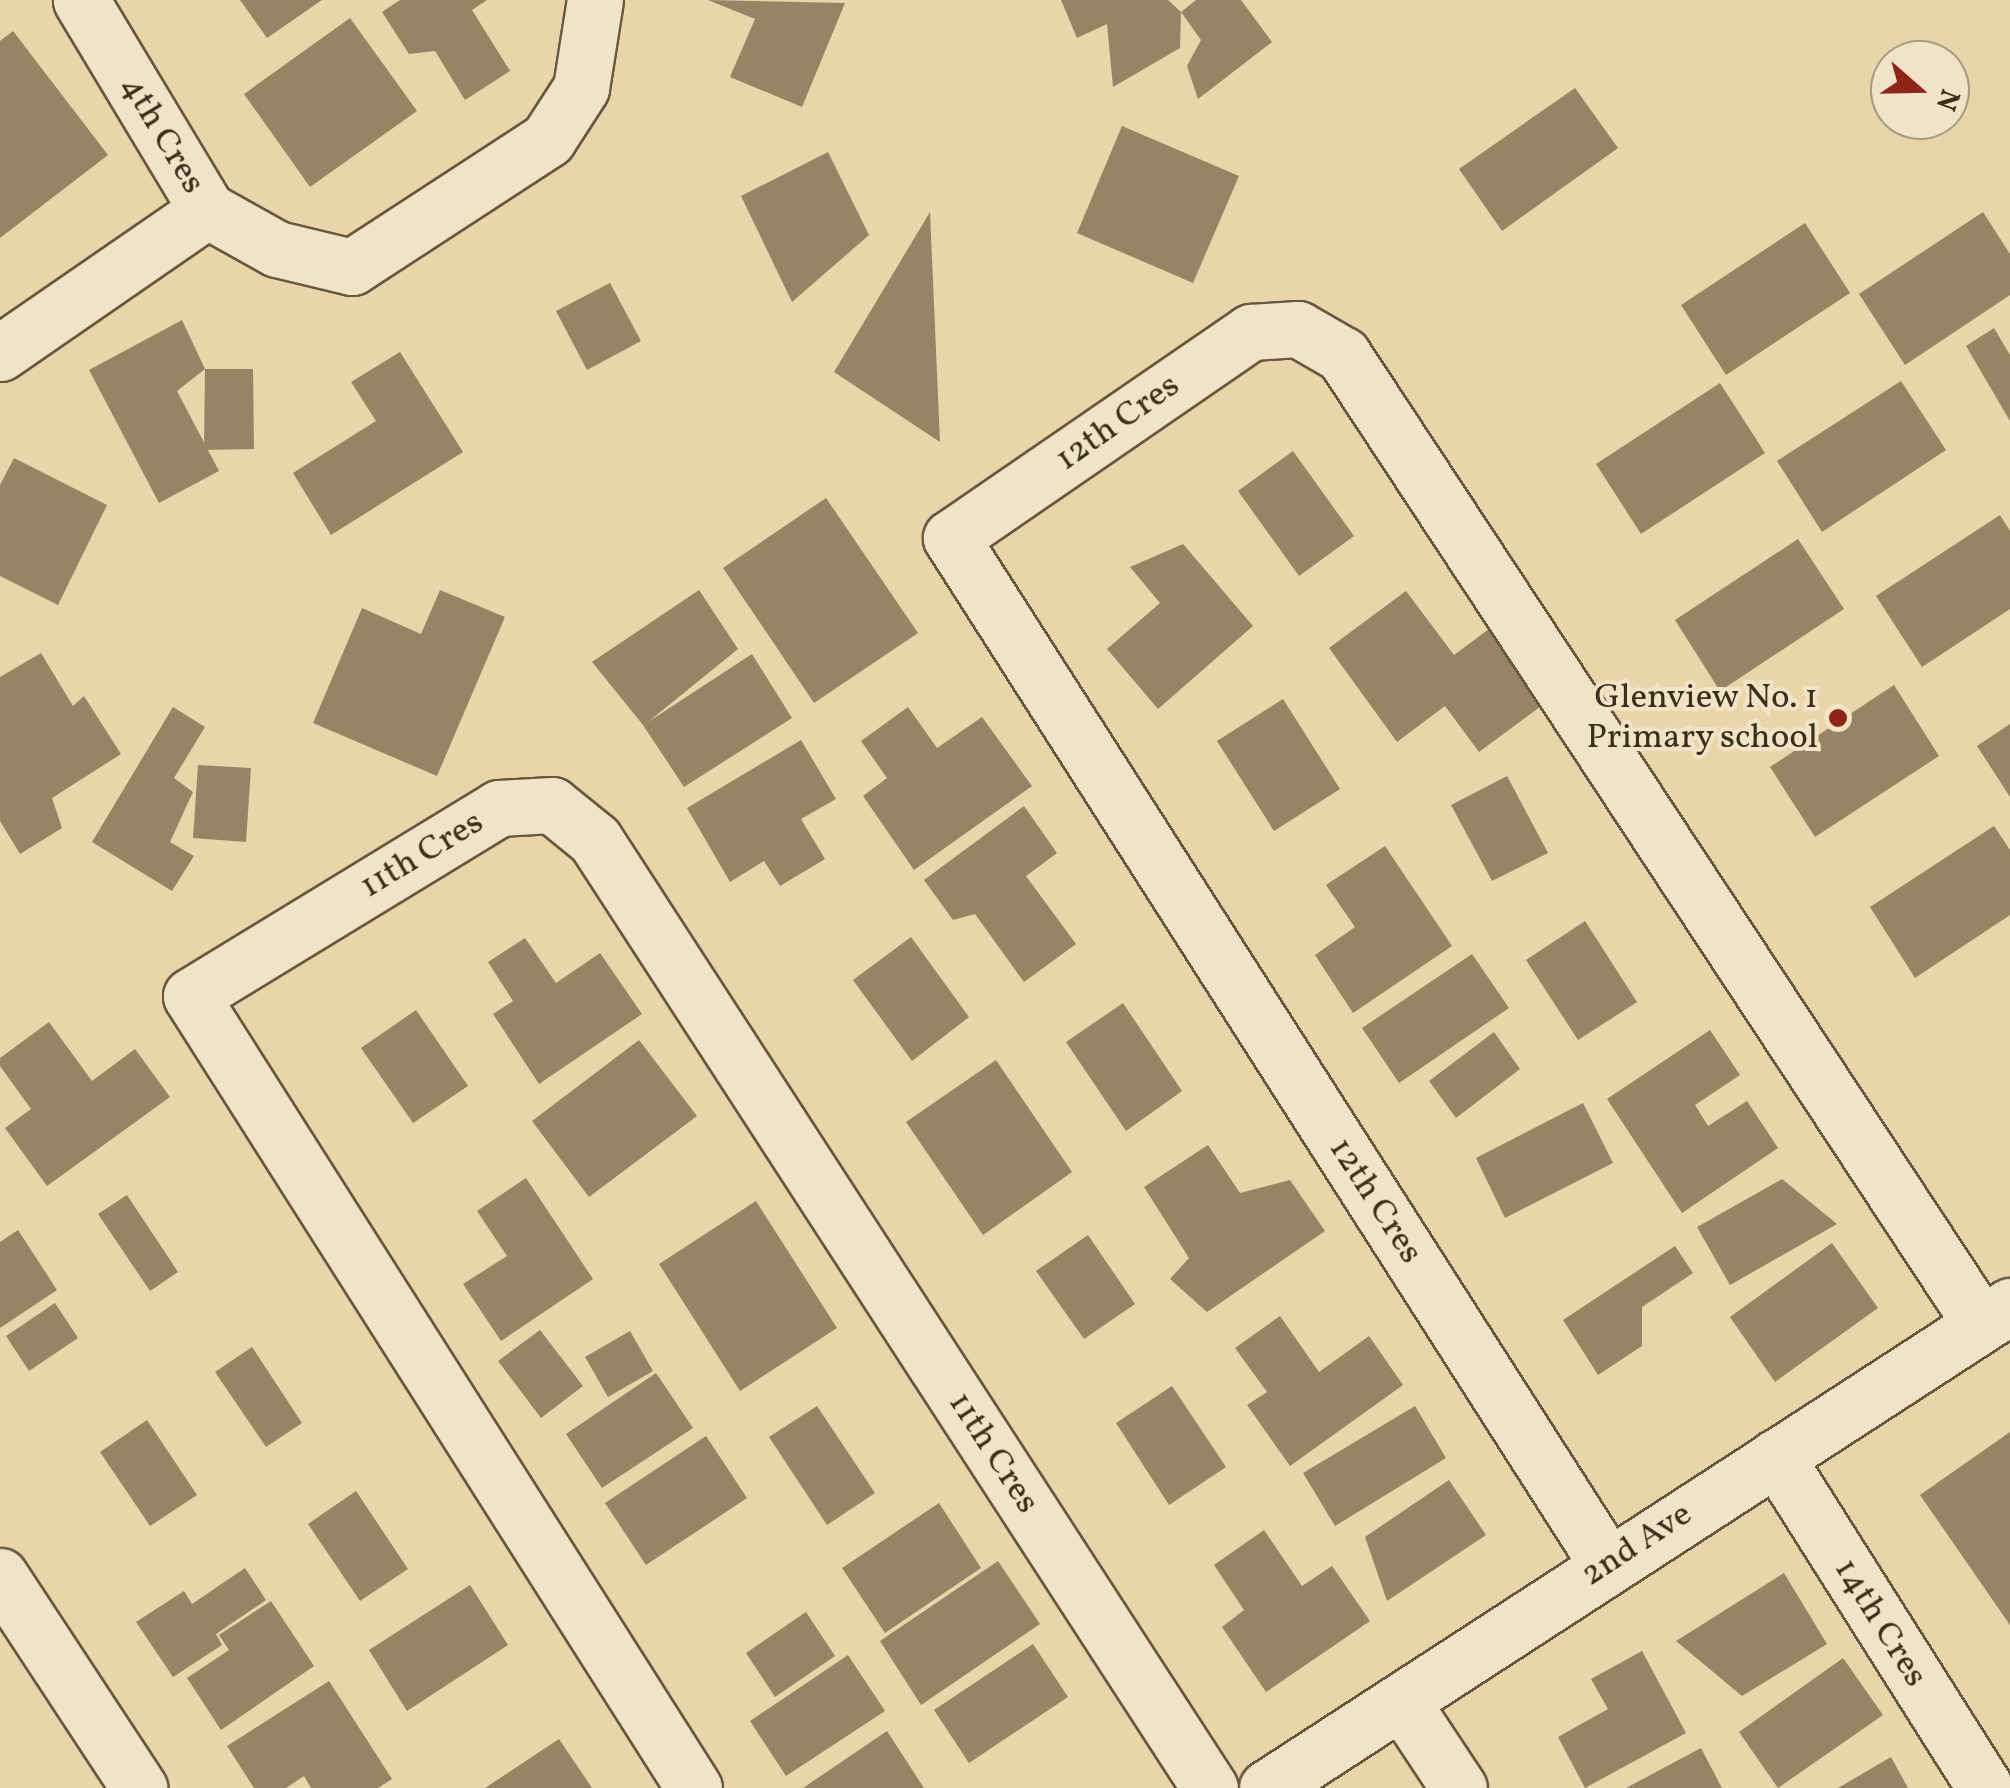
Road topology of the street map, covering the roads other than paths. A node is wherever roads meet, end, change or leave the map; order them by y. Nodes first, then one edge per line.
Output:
1 (81, 0) edge
2 (596, 0) edge
3 (207, 210) junction
4 (0, 352) edge
5 (1995, 1315) edge
6 (1776, 1458) junction
7 (1607, 1564) junction
8 (0, 1576) edge
9 (1402, 1702) junction
10 (139, 1788) edge
11 (694, 1788) edge
12 (1210, 1788) edge
13 (1267, 1788) edge
14 (1459, 1788) edge
15 (1985, 1788) edge

1 - 3 street, 4th Cres
2 - 3 street
3 - 4 street, 4th Cres
5 - 6 street, 2nd Ave
5 - 7 street, 12th Cres
6 - 7 street, 2nd Ave
6 - 15 street, 14th Cres
7 - 9 street, 2nd Ave
8 - 10 street
9 - 13 street, 2nd Ave
9 - 14 street
11 - 12 street, 11th Cres

